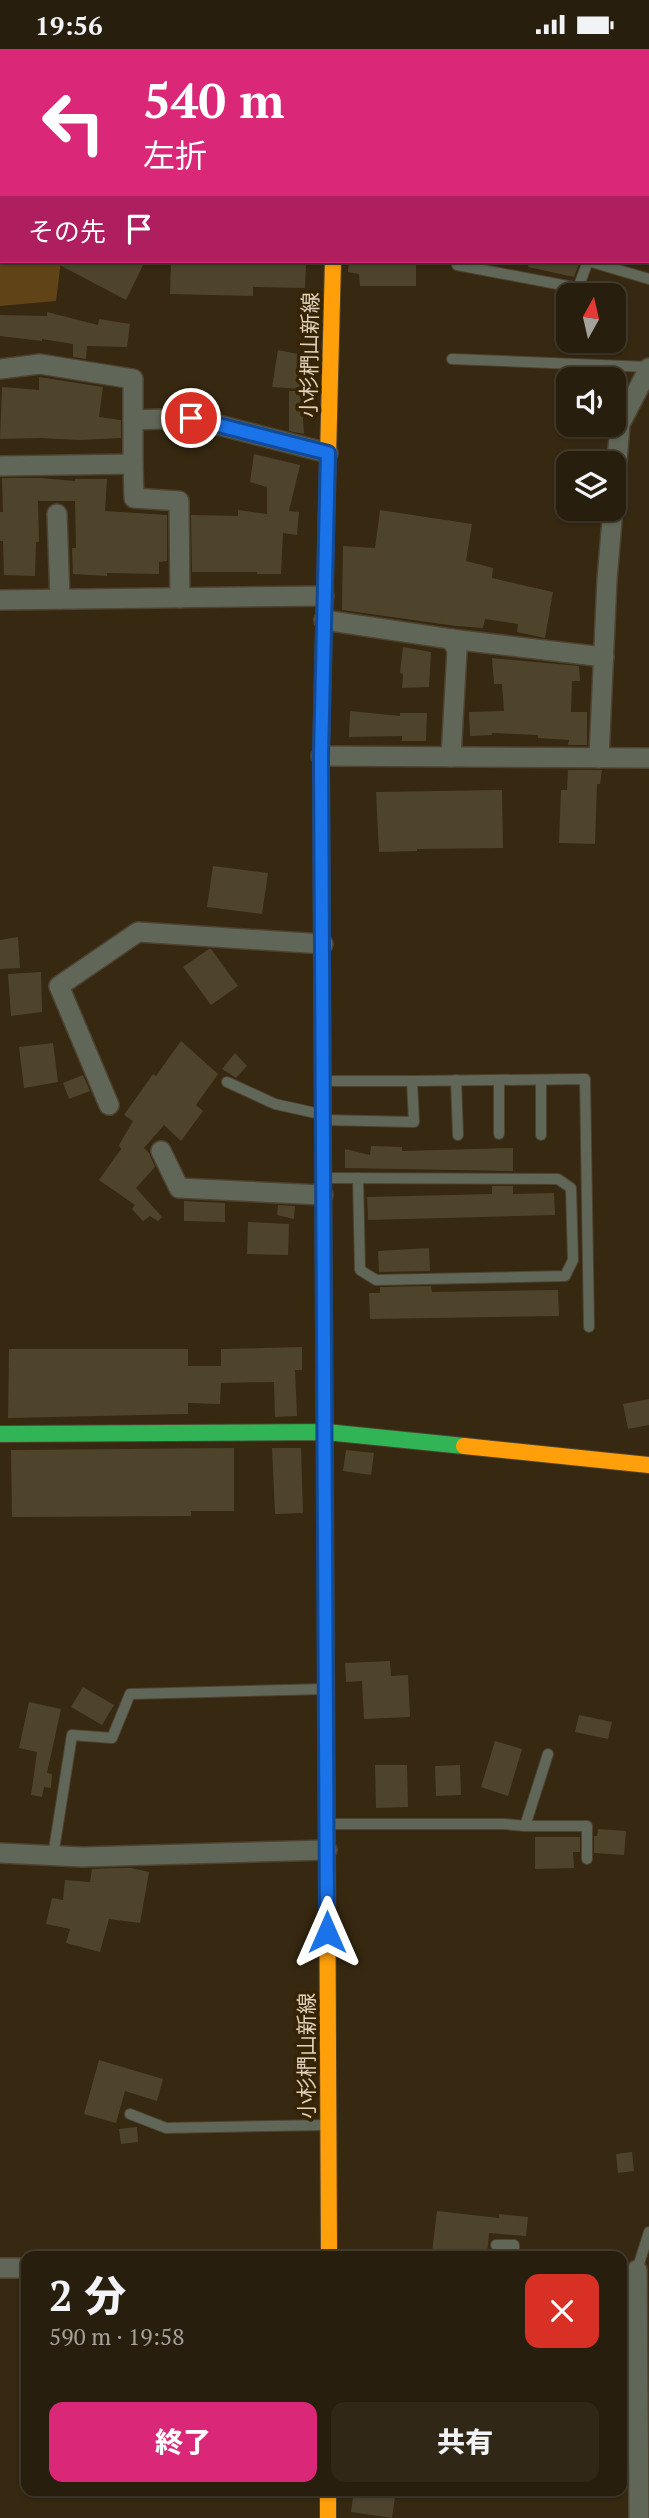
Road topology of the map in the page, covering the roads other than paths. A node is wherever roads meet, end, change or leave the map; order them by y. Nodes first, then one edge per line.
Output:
1 (333, 263) edge
2 (587, 263) edge
3 (595, 263) edge
4 (457, 265) dead end
5 (649, 279) edge
6 (452, 359) dead end
7 (649, 368) edge
8 (0, 369) edge
9 (133, 420) junction
10 (618, 451) edge
11 (328, 453) junction
12 (134, 464) junction
13 (0, 466) edge
14 (57, 514) dead end
15 (612, 521) edge
16 (324, 596) junction
17 (180, 598) junction
18 (0, 600) edge
19 (60, 600) junction
20 (324, 619) junction
21 (451, 639) junction
22 (604, 657) junction
23 (321, 756) junction
24 (451, 757) junction
25 (599, 758) junction
26 (649, 758) edge
27 (323, 944) junction
28 (456, 1080) junction
29 (541, 1080) junction
30 (323, 1081) junction
31 (412, 1081) junction
32 (499, 1081) junction
33 (227, 1082) dead end
34 (109, 1105) dead end
35 (324, 1117) junction
36 (499, 1134) dead end
37 (458, 1135) dead end
38 (541, 1135) dead end
39 (161, 1151) dead end
40 (358, 1178) junction
41 (323, 1187) junction
42 (589, 1327) dead end
43 (326, 1432) junction
44 (0, 1434) edge
45 (649, 1465) edge
46 (327, 1689) junction
47 (548, 1754) dead end
48 (327, 1824) junction
49 (525, 1826) junction
50 (327, 1850) junction
51 (0, 1853) edge
52 (53, 1856) junction
53 (587, 1859) dead end
54 (130, 2113) dead end
55 (328, 2125) junction
56 (649, 2232) edge
57 (496, 2245) dead end
58 (329, 2251) edge
59 (514, 2251) edge
60 (0, 2268) edge
61 (21, 2268) edge
62 (636, 2270) edge
63 (328, 2496) edge
64 (328, 2518) edge
65 (639, 2518) edge

1 - 11 main road, 小杉椚山新線
2 - 4 lane
3 - 5 lane
6 - 7 lane
7 - 10 street
8 - 9 street
9 - 11 street
9 - 12 street
11 - 16 main road, 小杉椚山新線
12 - 13 street
12 - 17 street
14 - 19 street
15 - 22 street
16 - 17 street
16 - 20 main road, 小杉椚山新線
17 - 19 street
18 - 19 street
20 - 21 street
20 - 23 main road, 小杉椚山新線
21 - 22 street
21 - 24 street
22 - 25 street
23 - 24 street
23 - 27 main road, 小杉椚山新線
24 - 25 street
25 - 26 street
27 - 30 main road, 小杉椚山新線
27 - 34 street
28 - 31 lane
28 - 32 lane
28 - 37 lane
29 - 32 lane
29 - 38 lane
29 - 42 lane
30 - 31 lane
30 - 35 main road, 小杉椚山新線
31 - 35 lane
32 - 36 lane
33 - 35 lane
35 - 41 main road, 小杉椚山新線
39 - 41 street
40 - 40 lane
40 - 41 lane
41 - 43 main road, 小杉椚山新線
43 - 44 main road
43 - 45 main road
43 - 46 main road, 小杉椚山新線
46 - 48 main road, 小杉椚山新線
46 - 52 lane
47 - 49 lane
48 - 49 lane
48 - 50 main road, 小杉椚山新線
49 - 53 lane
50 - 52 street
50 - 55 main road, 小杉椚山新線
51 - 52 street
54 - 55 lane
55 - 58 main road, 小杉椚山新線
56 - 62 lane
57 - 59 lane
60 - 61 street
62 - 65 street
63 - 64 main road

